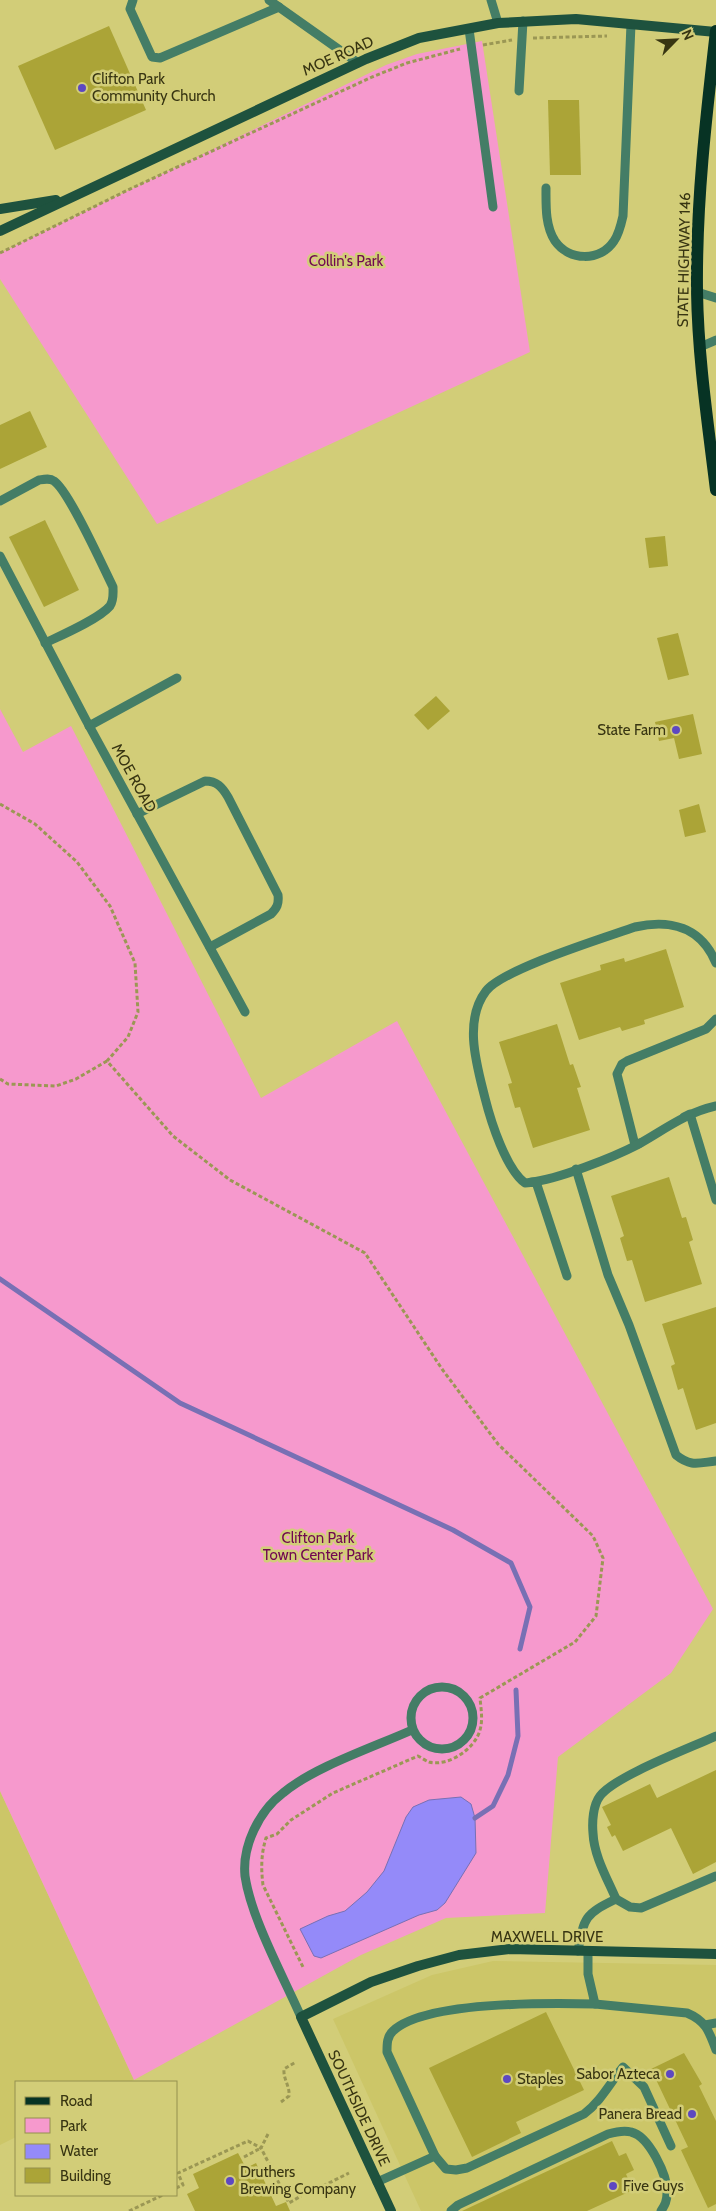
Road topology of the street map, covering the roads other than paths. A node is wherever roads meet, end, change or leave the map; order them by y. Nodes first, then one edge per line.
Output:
1 (133, 0) edge
2 (268, 0) edge
3 (491, 0) edge
4 (279, 8) junction
5 (522, 22) junction
6 (498, 23) junction
7 (631, 24) junction
8 (468, 29) junction
9 (716, 31) edge
10 (358, 63) junction
11 (519, 92) dead end
12 (546, 188) dead end
13 (67, 198) junction
14 (493, 207) dead end
15 (0, 209) edge
16 (0, 230) edge
17 (697, 292) junction
18 (716, 298) edge
19 (716, 340) edge
20 (700, 347) junction
21 (716, 490) edge
22 (0, 501) edge
23 (0, 556) edge
24 (45, 643) junction
25 (176, 678) dead end
26 (89, 726) junction
27 (137, 814) junction
28 (210, 947) junction
29 (716, 963) edge
30 (245, 1012) dead end
31 (716, 1019) edge
32 (716, 1106) edge
33 (690, 1114) junction
34 (635, 1145) junction
35 (576, 1169) junction
36 (536, 1182) junction
37 (716, 1200) edge
38 (568, 1276) dead end
39 (716, 1461) edge
40 (412, 1730) junction
41 (716, 1736) edge
42 (716, 1876) edge
43 (616, 1899) junction
44 (583, 1951) junction
45 (716, 1954) edge
46 (595, 2004) junction
47 (301, 2017) junction
48 (716, 2023) edge
49 (705, 2025) junction
50 (716, 2050) edge
51 (672, 2146) dead end
52 (435, 2156) junction
53 (377, 2182) junction
54 (391, 2211) edge
55 (450, 2211) edge
56 (660, 2211) edge

1 - 4 lane
2 - 4 lane
3 - 6 lane
4 - 10 lane
5 - 6 street, MOE ROAD
5 - 7 street, MOE ROAD
5 - 11 lane
6 - 8 street, MOE ROAD
7 - 9 street, MOE ROAD
7 - 12 lane
8 - 10 street, MOE ROAD
8 - 14 lane
9 - 17 main road, STATE HIGHWAY 146
10 - 13 street, MOE ROAD
13 - 15 street
13 - 16 street, MOE ROAD
17 - 18 lane
17 - 20 main road, STATE HIGHWAY 146
19 - 20 lane
20 - 21 main road, STATE HIGHWAY 146
22 - 24 lane
23 - 24 lane, MOE ROAD
24 - 26 lane, MOE ROAD
25 - 26 lane
26 - 27 lane, MOE ROAD
27 - 28 lane, MOE ROAD
27 - 28 lane
28 - 30 lane, MOE ROAD
29 - 36 lane
31 - 34 lane
32 - 33 lane
33 - 34 lane
33 - 37 lane
34 - 35 lane
35 - 36 lane
35 - 39 lane
36 - 38 lane
40 - 40 lane
40 - 47 lane
41 - 43 lane
42 - 43 lane
43 - 44 lane
44 - 45 street, MAXWELL DRIVE
44 - 46 lane
44 - 47 street, MAXWELL DRIVE
46 - 49 lane
46 - 52 lane
47 - 53 street, SOUTHSIDE DRIVE
48 - 49 lane
49 - 50 lane
51 - 52 lane
52 - 53 lane
53 - 54 street, SOUTHSIDE DRIVE
55 - 56 lane

